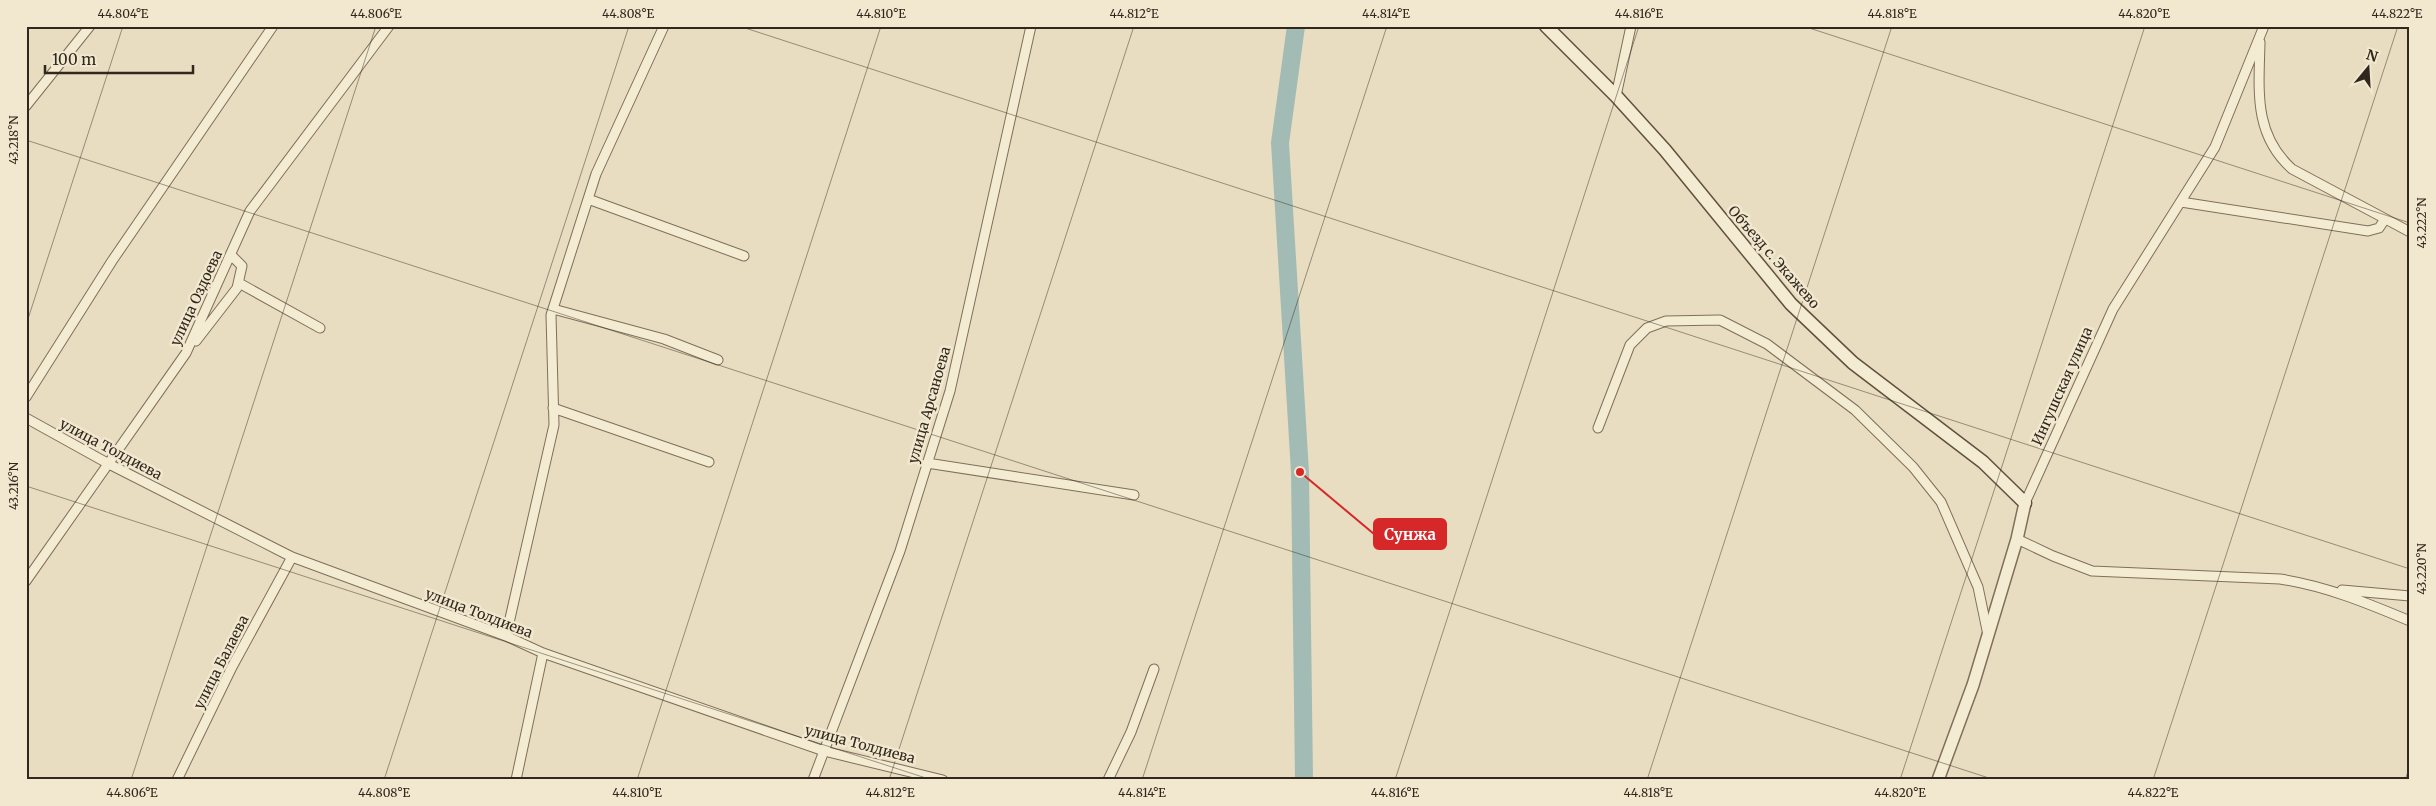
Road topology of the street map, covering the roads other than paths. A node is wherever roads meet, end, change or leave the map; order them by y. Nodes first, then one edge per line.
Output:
1 (90, 26) edge
2 (273, 26) edge
3 (389, 26) edge
4 (664, 26) edge
5 (1031, 26) edge
6 (1546, 26) edge
7 (1630, 26) edge
8 (2262, 31) edge
9 (1616, 96) junction
10 (26, 106) edge
11 (588, 199) junction
12 (2181, 202) junction
13 (2385, 219) junction
14 (2410, 232) edge
15 (230, 255) junction
16 (744, 256) dead end
17 (239, 283) junction
18 (553, 309) junction
19 (320, 328) dead end
20 (186, 353) junction
21 (718, 360) dead end
22 (26, 397) edge
23 (554, 408) junction
24 (26, 418) edge
25 (1598, 428) dead end
26 (709, 462) dead end
27 (927, 463) junction
28 (109, 464) junction
29 (1134, 495) dead end
30 (2025, 503) junction
31 (2017, 539) junction
32 (292, 558) junction
33 (26, 581) edge
34 (2332, 590) junction
35 (2410, 596) edge
36 (2410, 621) edge
37 (506, 636) junction
38 (1988, 636) junction
39 (543, 653) junction
40 (1154, 669) dead end
41 (824, 752) junction
42 (177, 780) edge
43 (516, 780) edge
44 (813, 780) edge
45 (943, 780) edge
46 (1108, 780) edge
47 (1938, 780) edge

1 - 10 street
2 - 22 street
3 - 15 street, улица Оздоева
4 - 11 street
5 - 27 street, улица Арсаноева
6 - 9 main road, Объезд с. Экажево
7 - 9 street
8 - 12 street, Ингушская улица
8 - 13 street
9 - 30 main road, Объезд с. Экажево
11 - 16 street
11 - 18 street
12 - 13 street
12 - 30 street, Ингушская улица
13 - 14 street
15 - 17 street
15 - 20 street, улица Оздоева
17 - 19 street
17 - 20 street
18 - 21 street
18 - 23 street
20 - 28 street, улица Оздоева
23 - 26 street
23 - 37 street
24 - 28 street, улица Толдиева
25 - 38 street
27 - 29 street
27 - 41 street, улица Арсаноева
28 - 32 street, улица Толдиева
28 - 33 street, улица Оздоева
30 - 31 street, Ингушская улица
31 - 34 street
31 - 38 street, Ингушская улица
32 - 37 street, улица Толдиева
32 - 42 street, улица Балаева
34 - 35 street
34 - 36 street
37 - 39 street, улица Толдиева
38 - 47 street, Ингушская улица
39 - 41 street, улица Толдиева
39 - 43 street
40 - 46 street
41 - 44 street, улица Арсаноева
41 - 45 street, улица Толдиева

